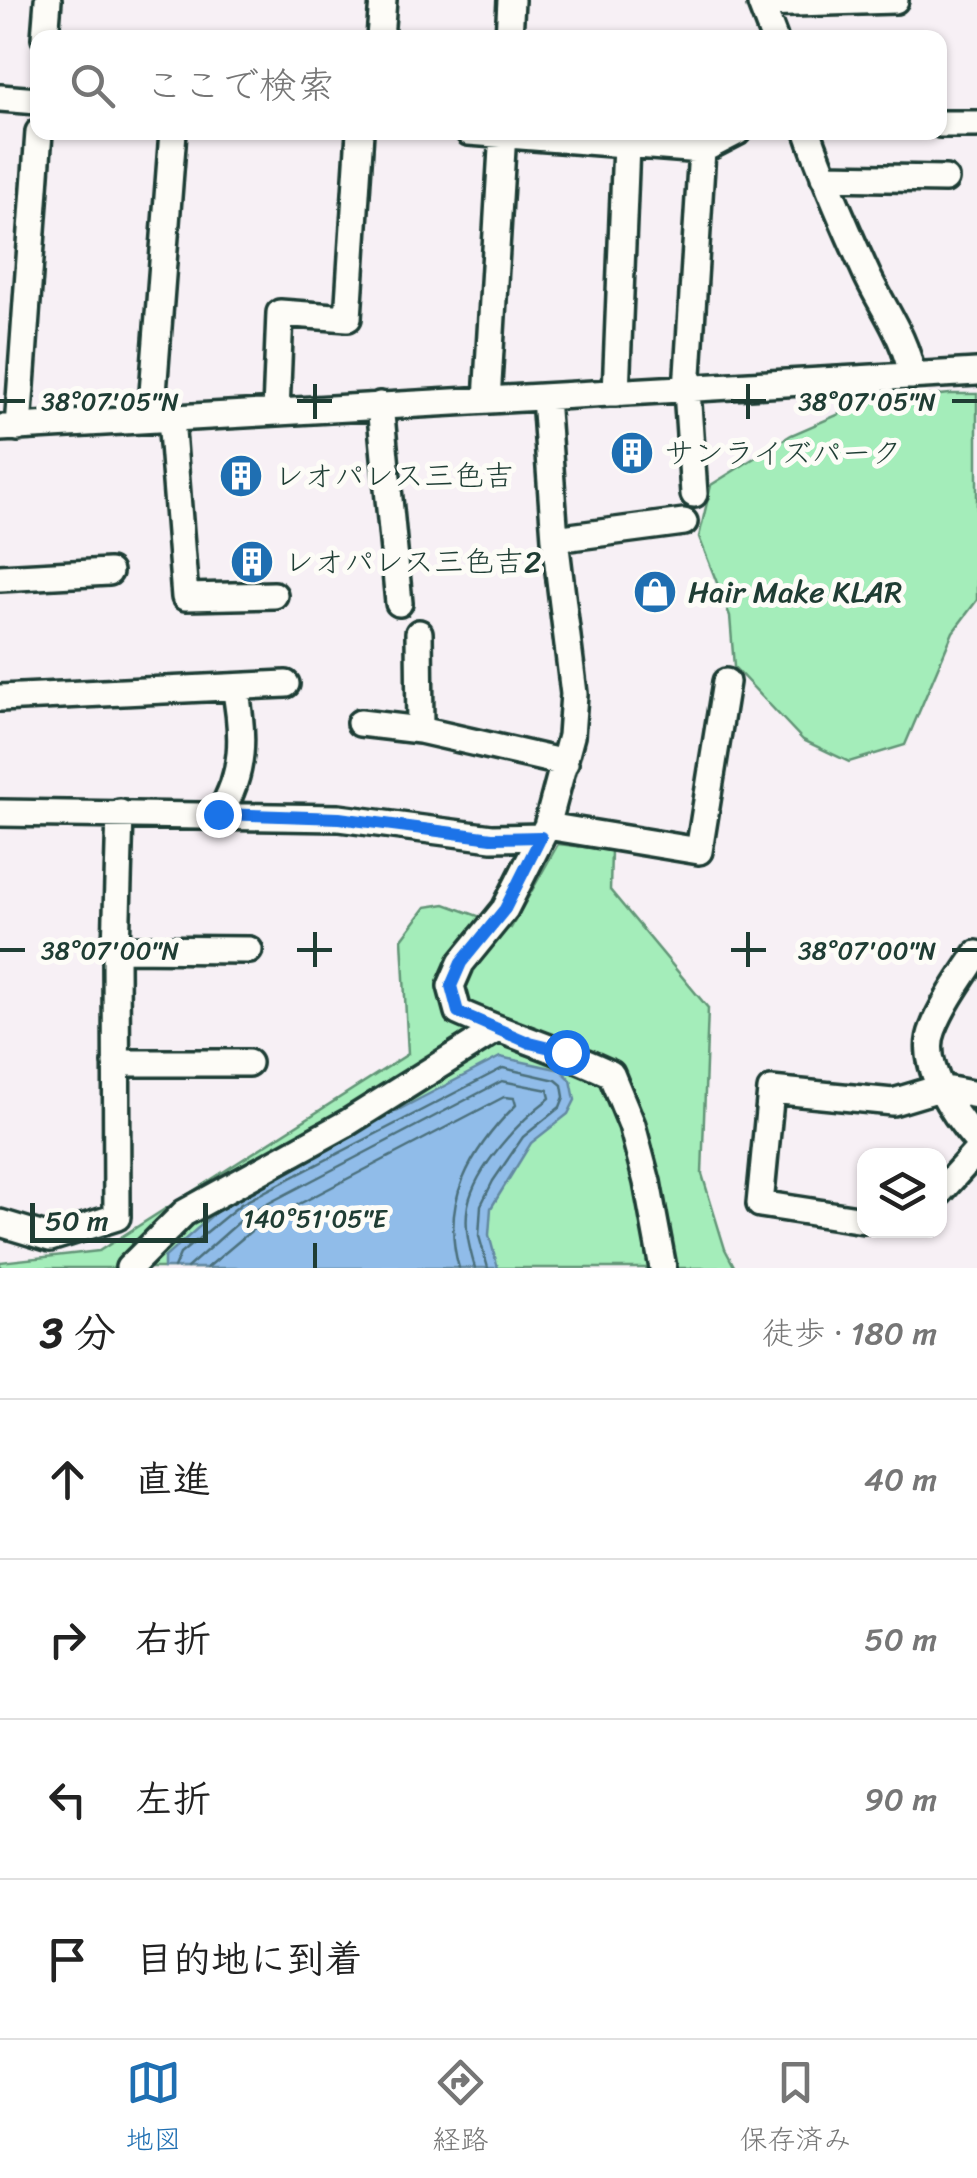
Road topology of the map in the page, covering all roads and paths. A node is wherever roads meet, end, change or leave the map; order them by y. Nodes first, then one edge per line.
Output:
1 (48, 0) edge
2 (383, 0) edge
3 (511, 0) edge
4 (895, 0) edge
5 (46, 30) edge
6 (381, 30) edge
7 (509, 30) edge
8 (771, 30) edge
9 (0, 98) edge
10 (30, 100) edge
11 (947, 124) edge
12 (977, 124) edge
13 (38, 140) edge
14 (173, 140) edge
15 (359, 140) edge
16 (503, 140) edge
17 (570, 140) edge
18 (721, 140) edge
19 (811, 140) edge
20 (626, 145) junction
21 (702, 150) junction
22 (824, 177) junction
23 (946, 179) dead end
24 (977, 372) edge
25 (912, 376) junction
26 (688, 390) junction
27 (616, 393) junction
28 (544, 397) junction
29 (488, 400) junction
30 (380, 405) junction
31 (276, 411) junction
32 (161, 418) junction
33 (9, 428) edge
34 (694, 494) dead end
35 (684, 522) dead end
36 (556, 539) junction
37 (109, 572) dead end
38 (0, 578) edge
39 (274, 596) dead end
40 (400, 602) dead end
41 (419, 634) dead end
42 (726, 682) dead end
43 (286, 684) dead end
44 (235, 688) junction
45 (0, 698) edge
46 (360, 723) dead end
47 (420, 730) junction
48 (565, 763) junction
49 (0, 813) edge
50 (120, 814) junction
51 (218, 814) junction
52 (544, 831) junction
53 (116, 949) junction
54 (249, 950) dead end
55 (977, 954) edge
56 (496, 1030) junction
57 (116, 1063) junction
58 (248, 1063) dead end
59 (940, 1088) junction
60 (977, 1095) edge
61 (977, 1141) edge
62 (977, 1152) edge
63 (947, 1184) edge
64 (857, 1219) edge
65 (0, 1223) edge
66 (129, 1268) edge
67 (662, 1268) edge

1 - 5 street
2 - 6 street
3 - 7 street
4 - 8 street
9 - 10 street
11 - 12 street
13 - 33 street
14 - 32 street
15 - 31 street
16 - 29 street
17 - 20 street
18 - 21 street
19 - 22 street
20 - 21 street
20 - 27 street
21 - 26 street
22 - 23 street
22 - 25 street
24 - 25 street
25 - 26 street
26 - 27 street
26 - 34 street
27 - 28 street
28 - 29 street
28 - 36 street
29 - 30 street
30 - 31 street
30 - 40 street
31 - 32 street
32 - 33 street
32 - 39 street
35 - 36 street
36 - 48 street
37 - 38 street
41 - 47 street
42 - 52 street
43 - 44 street
44 - 45 street
44 - 51 street
46 - 47 street
47 - 48 street
48 - 52 street
49 - 50 street
50 - 51 street
50 - 53 street
51 - 52 street
52 - 56 street
53 - 54 street
53 - 57 street
55 - 59 street
56 - 66 street
56 - 67 street
57 - 58 street
57 - 65 street
59 - 60 street
59 - 61 street
59 - 64 street
62 - 63 street

